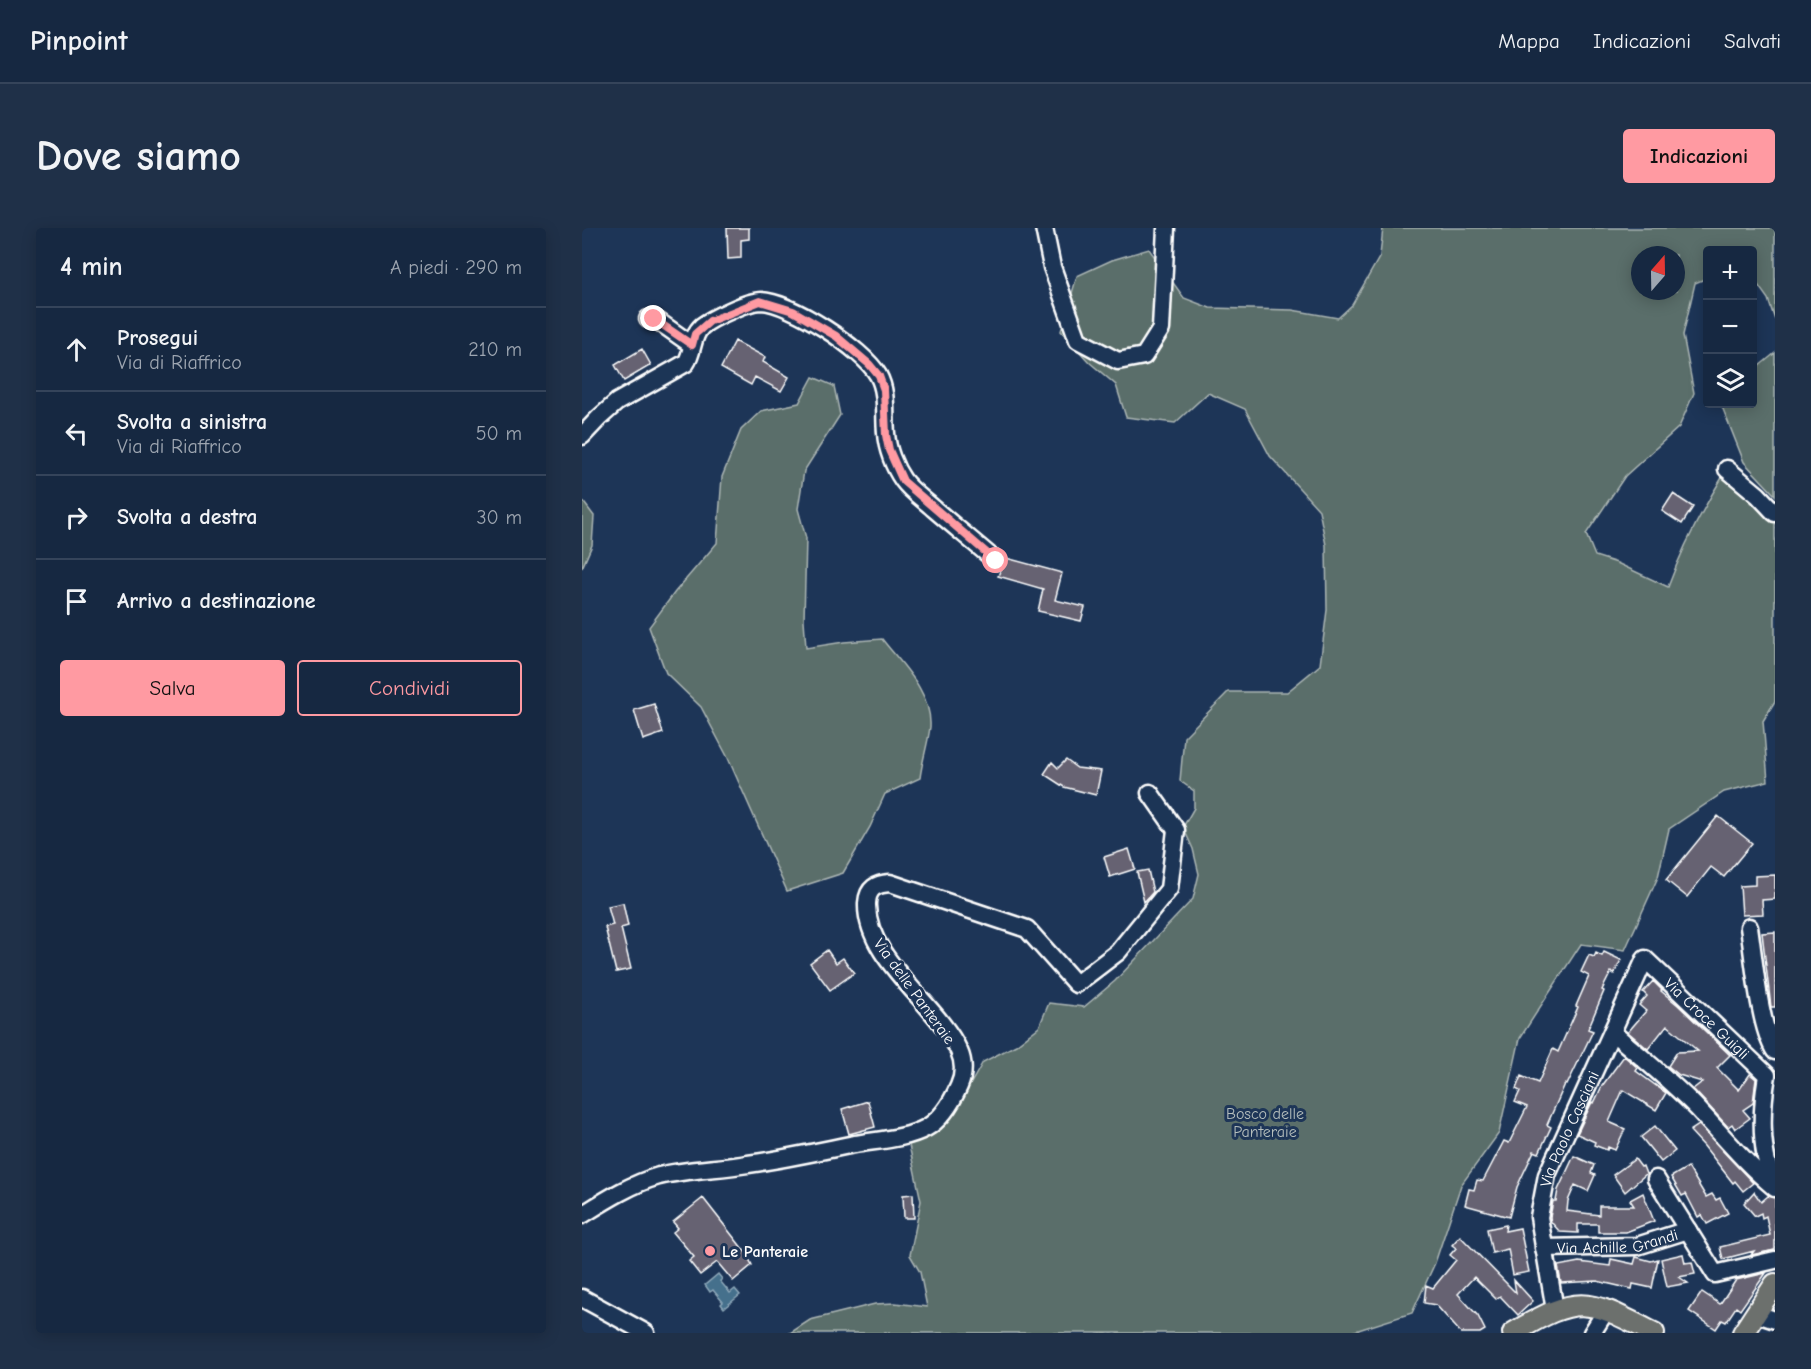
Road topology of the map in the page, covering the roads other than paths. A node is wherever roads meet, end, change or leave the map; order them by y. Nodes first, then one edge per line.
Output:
1 (1044, 228) edge
2 (1166, 228) edge
3 (648, 319) dead end
4 (692, 345) junction
5 (582, 436) edge
6 (1727, 469) dead end
7 (1775, 513) edge
8 (996, 561) dead end
9 (1150, 793) dead end
10 (1749, 927) dead end
11 (1645, 959) joint
12 (1612, 1032) junction
13 (1775, 1051) edge
14 (1775, 1060) edge
15 (1767, 1076) junction
16 (1656, 1179) dead end
17 (1775, 1186) edge
18 (582, 1215) edge
19 (1688, 1230) junction
20 (1544, 1248) junction
21 (1775, 1260) edge
22 (1775, 1284) edge
23 (582, 1298) edge
24 (1607, 1309) junction
25 (1555, 1310) junction
26 (1766, 1317) edge
27 (646, 1333) edge
28 (1513, 1333) edge
29 (1592, 1333) edge
30 (1654, 1333) edge
31 (1743, 1333) edge

1 - 2 street
3 - 4 street
4 - 5 street
4 - 8 street
6 - 7 street
9 - 18 street, Via delle Panteraie
10 - 13 street
11 - 12 street, Via Paolo Casciani
11 - 15 street, Via Croce Guigli
12 - 17 street
12 - 20 street, Via Paolo Casciani
14 - 15 street
15 - 17 street
16 - 19 street
19 - 20 street, Via Achille Grandi
19 - 21 street
20 - 25 street, Via Paolo Casciani
22 - 26 main road
23 - 27 street
24 - 25 main road
24 - 29 street
24 - 30 main road
25 - 28 main road
26 - 31 main road

